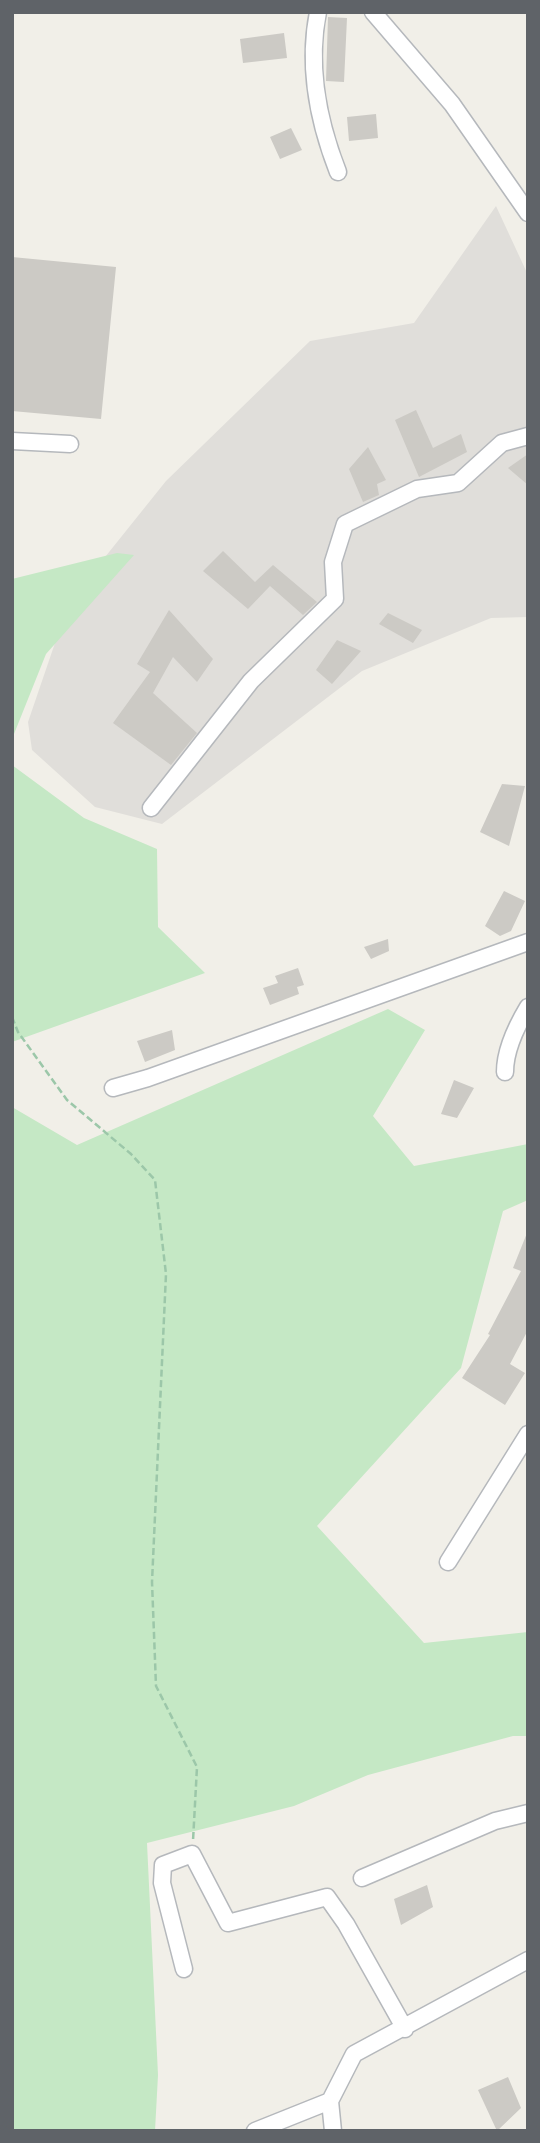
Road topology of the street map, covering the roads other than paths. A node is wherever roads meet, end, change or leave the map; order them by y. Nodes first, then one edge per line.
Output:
1 (318, 12) edge
2 (373, 12) edge
3 (338, 172) dead end
4 (528, 213) edge
5 (528, 436) edge
6 (12, 440) edge
7 (71, 444) dead end
8 (151, 808) dead end
9 (528, 942) edge
10 (528, 1007) edge
11 (505, 1072) dead end
12 (113, 1088) dead end
13 (528, 1434) edge
14 (448, 1562) dead end
15 (528, 1813) edge
16 (362, 1878) dead end
17 (528, 1960) edge
18 (184, 1969) dead end
19 (405, 2029) junction
20 (330, 2101) junction
21 (273, 2127) edge
22 (255, 2131) edge
23 (333, 2131) edge

1 - 3 street
2 - 4 street
5 - 8 street
6 - 7 street
9 - 12 street
10 - 11 street
13 - 14 street
15 - 16 street
17 - 19 street
18 - 19 street
19 - 20 street
20 - 21 street
20 - 23 street
21 - 22 street

